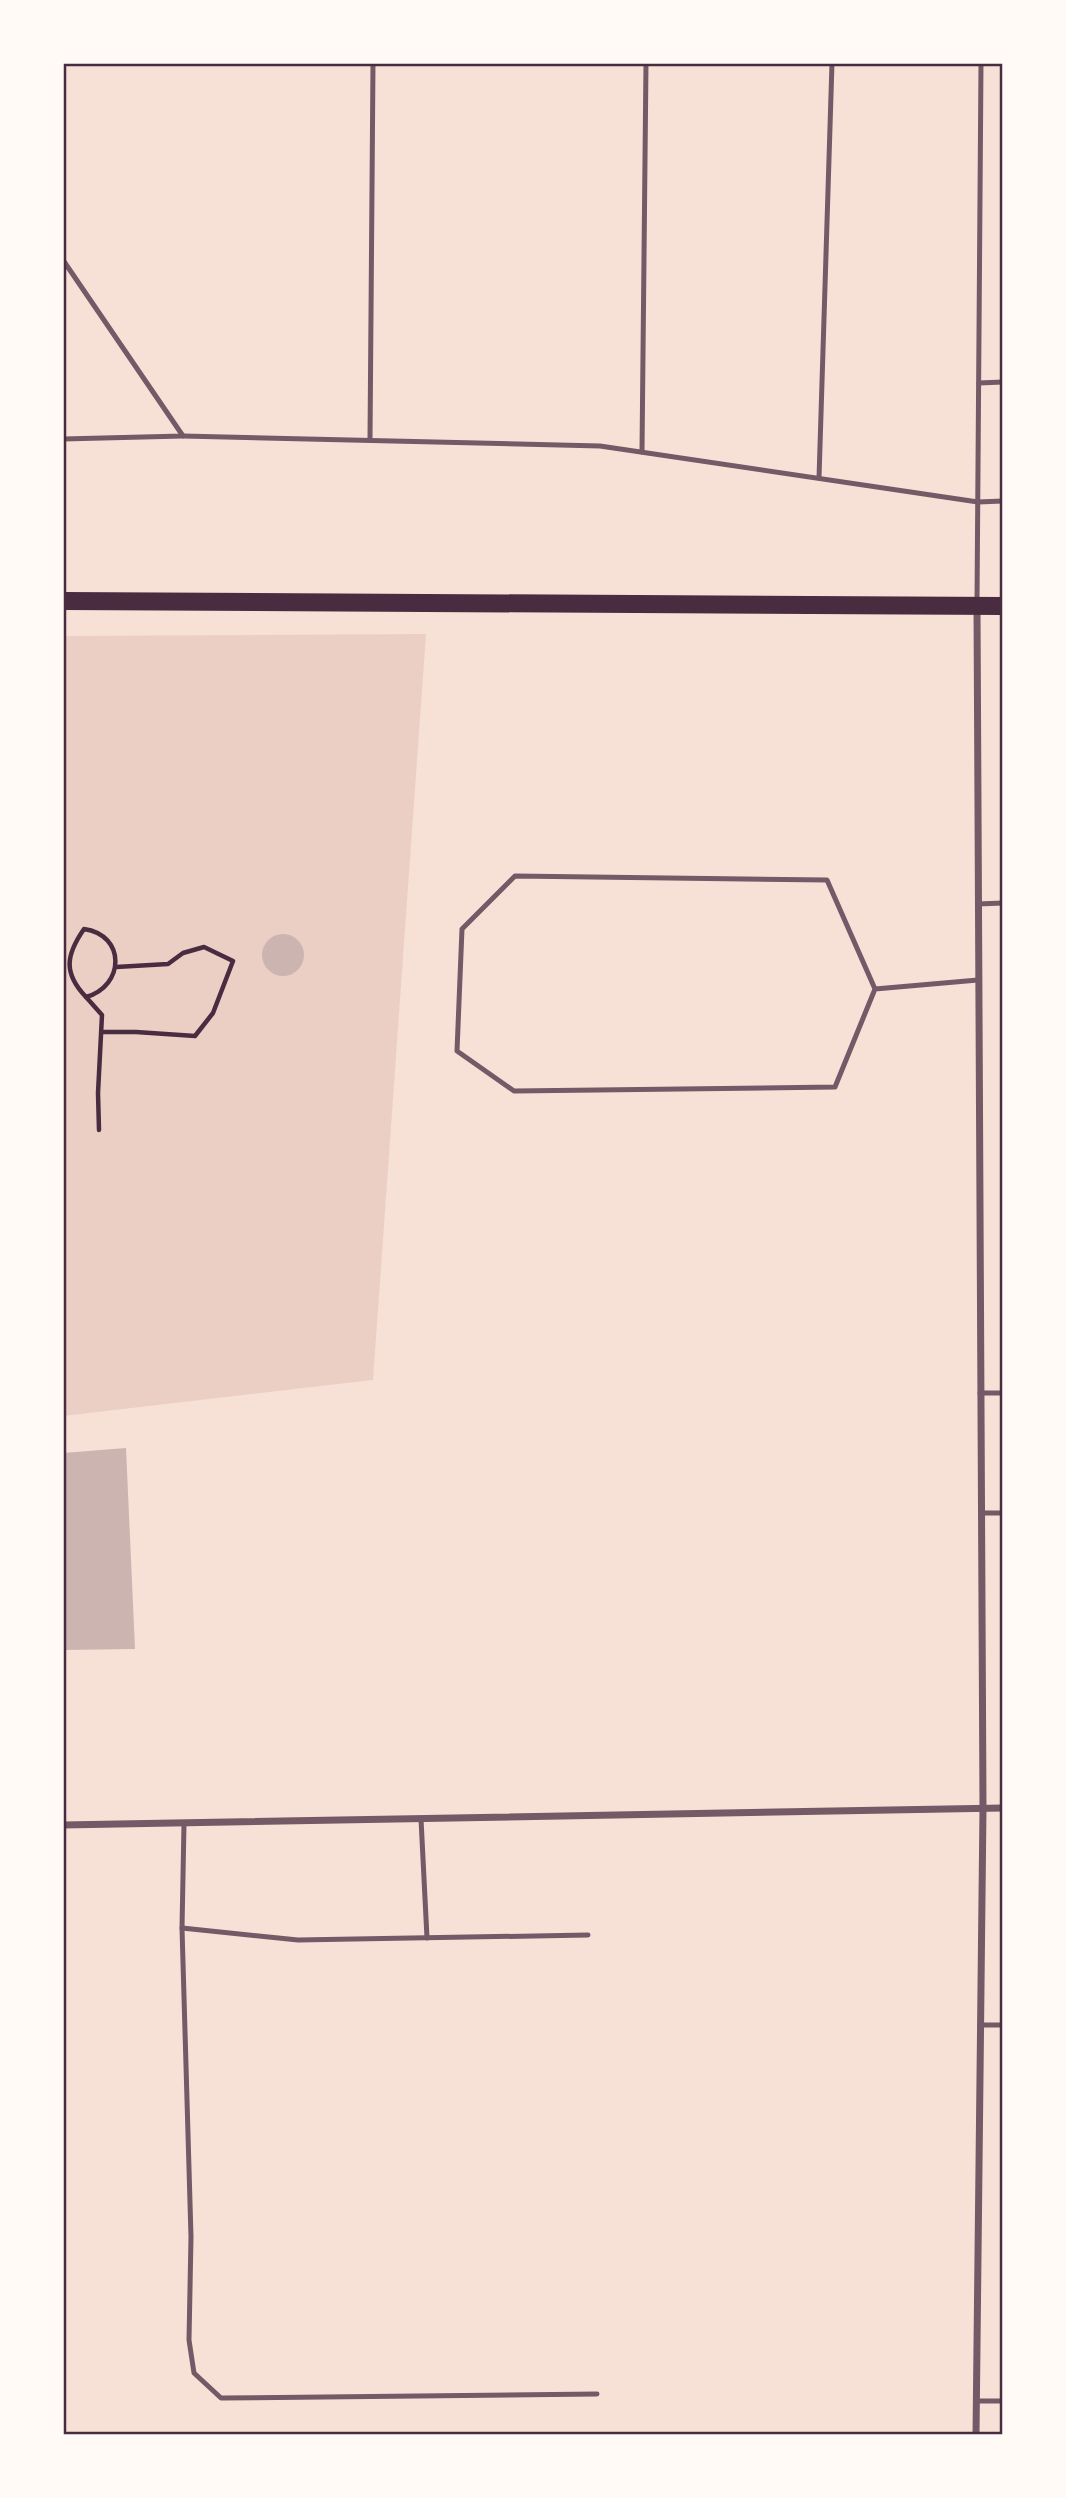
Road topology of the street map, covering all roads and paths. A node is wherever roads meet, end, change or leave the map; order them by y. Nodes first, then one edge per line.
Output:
1 (373, 63) edge
2 (646, 63) edge
3 (832, 63) edge
4 (981, 63) edge
5 (63, 260) edge
6 (1003, 382) edge
7 (979, 383) junction
8 (183, 436) junction
9 (63, 439) edge
10 (370, 440) junction
11 (642, 452) junction
12 (819, 478) junction
13 (1003, 501) edge
14 (978, 502) junction
15 (63, 601) edge
16 (977, 606) junction
17 (1003, 606) edge
18 (1003, 903) edge
19 (978, 904) junction
20 (66, 967) edge
21 (116, 967) junction
22 (978, 980) junction
23 (875, 989) junction
24 (86, 997) junction
25 (102, 1032) junction
26 (99, 1130) dead end
27 (980, 1393) junction
28 (1003, 1393) edge
29 (981, 1513) junction
30 (1003, 1513) edge
31 (983, 1808) junction
32 (1003, 1808) edge
33 (421, 1819) junction
34 (184, 1824) junction
35 (63, 1825) edge
36 (182, 1928) junction
37 (588, 1935) dead end
38 (427, 1938) junction
39 (980, 2025) junction
40 (1003, 2025) edge
41 (597, 2394) dead end
42 (1003, 2401) edge
43 (976, 2402) junction
44 (976, 2435) edge

1 - 10 lane
2 - 11 lane
3 - 12 lane
4 - 7 lane
5 - 8 lane
6 - 7 lane
7 - 14 lane
8 - 9 lane
8 - 10 lane
10 - 11 lane
11 - 12 lane
12 - 14 lane
13 - 14 lane
14 - 16 lane
15 - 16 main road
16 - 17 main road
16 - 19 street
18 - 19 lane
19 - 22 street
20 - 21 path
20 - 24 path
21 - 24 path
21 - 25 path
22 - 23 lane
22 - 27 street
23 - 23 lane
24 - 25 path
25 - 26 path
27 - 28 lane
27 - 29 street
29 - 30 lane
29 - 31 street
31 - 32 street
31 - 33 street
31 - 39 street
33 - 34 street
33 - 38 lane
34 - 35 street
34 - 36 lane
36 - 38 lane
36 - 41 lane
37 - 38 lane
39 - 40 lane
39 - 43 street
42 - 43 lane
43 - 44 street

